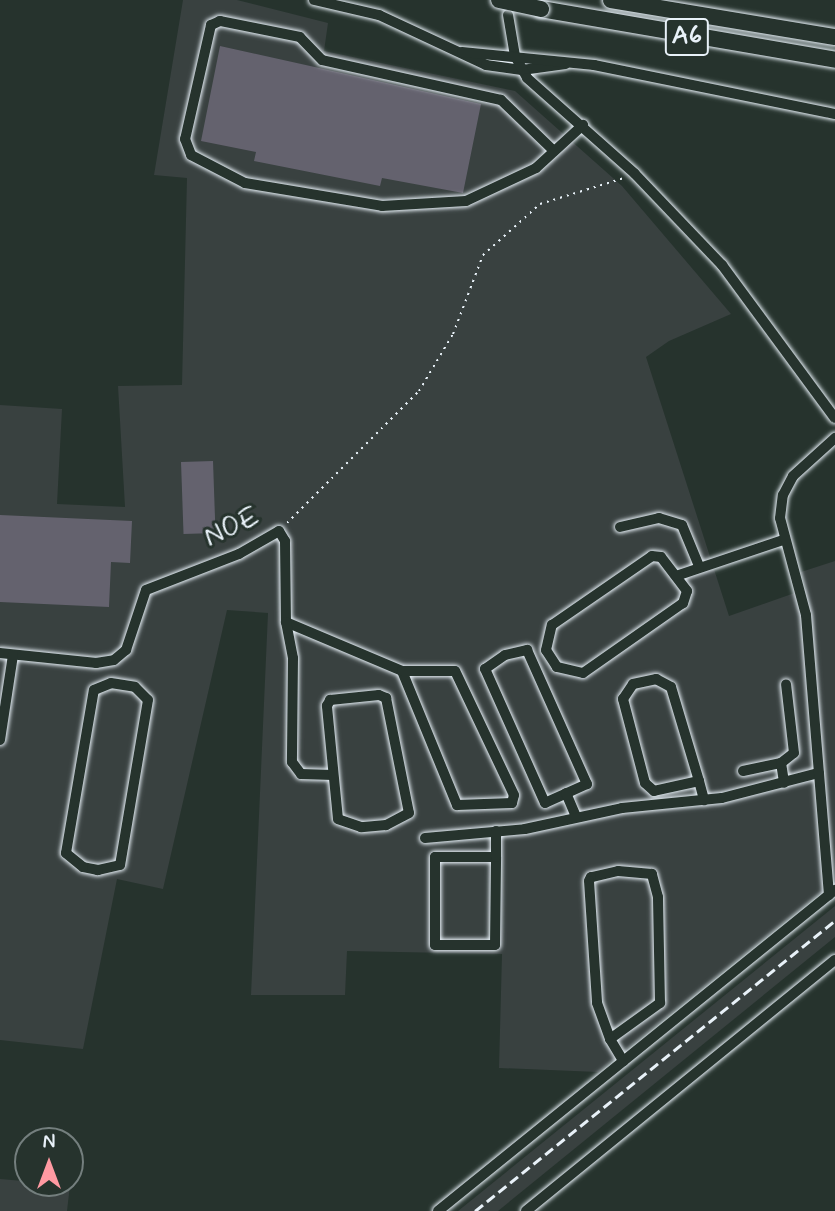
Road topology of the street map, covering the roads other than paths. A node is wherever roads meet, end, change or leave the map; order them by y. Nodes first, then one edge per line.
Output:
1 (313, 0) edge
2 (499, 0) edge
3 (611, 0) edge
4 (508, 15) dead end
5 (509, 28) junction
6 (835, 37) edge
7 (462, 52) junction
8 (488, 55) junction
9 (515, 56) junction
10 (835, 60) edge
11 (572, 63) junction
12 (550, 67) junction
13 (522, 70) junction
14 (549, 95) junction
15 (835, 114) edge
16 (583, 125) junction
17 (554, 151) junction
18 (835, 418) edge
19 (835, 438) edge
20 (620, 527) dead end
21 (783, 540) junction
22 (699, 566) junction
23 (676, 576) junction
24 (286, 622) junction
25 (0, 653) edge
26 (13, 654) junction
27 (107, 662) junction
28 (402, 671) junction
29 (5, 679) edge
30 (117, 682) junction
31 (786, 684) dead end
32 (0, 740) edge
33 (781, 763) junction
34 (743, 771) dead end
35 (819, 774) junction
36 (333, 775) junction
37 (699, 782) junction
38 (784, 783) junction
39 (566, 793) junction
40 (705, 800) junction
41 (576, 817) junction
42 (496, 831) junction
43 (425, 838) dead end
44 (496, 857) junction
45 (832, 892) edge
46 (835, 960) edge
47 (610, 1039) junction
48 (623, 1061) junction
49 (438, 1211) edge
50 (526, 1211) edge

1 - 7 street
2 - 10 highway, Α6, bridge
3 - 6 highway, Α6
4 - 5 street
5 - 8 street
5 - 9 street
7 - 8 street
7 - 13 street
8 - 9 street
9 - 11 street
9 - 13 street
11 - 12 street
11 - 15 street
12 - 13 street
12 - 14 street
13 - 14 street
14 - 16 street
16 - 17 street
16 - 18 street
17 - 17 street
19 - 21 street
20 - 22 street
21 - 22 street
21 - 35 street
22 - 23 street
23 - 23 street
24 - 27 street, NOE
24 - 28 street
24 - 36 street, NOE
25 - 26 street
26 - 27 street
26 - 29 street
27 - 30 street
28 - 28 street
29 - 32 street
30 - 30 street
31 - 33 street
33 - 34 street
33 - 38 street
35 - 38 street
35 - 45 street
36 - 36 street
37 - 37 street
37 - 40 street
38 - 40 street
39 - 39 street
39 - 41 street
40 - 41 street
41 - 42 street
42 - 43 street
42 - 44 street
44 - 44 street
45 - 48 street
46 - 50 street
47 - 47 street
47 - 48 street
48 - 49 street

